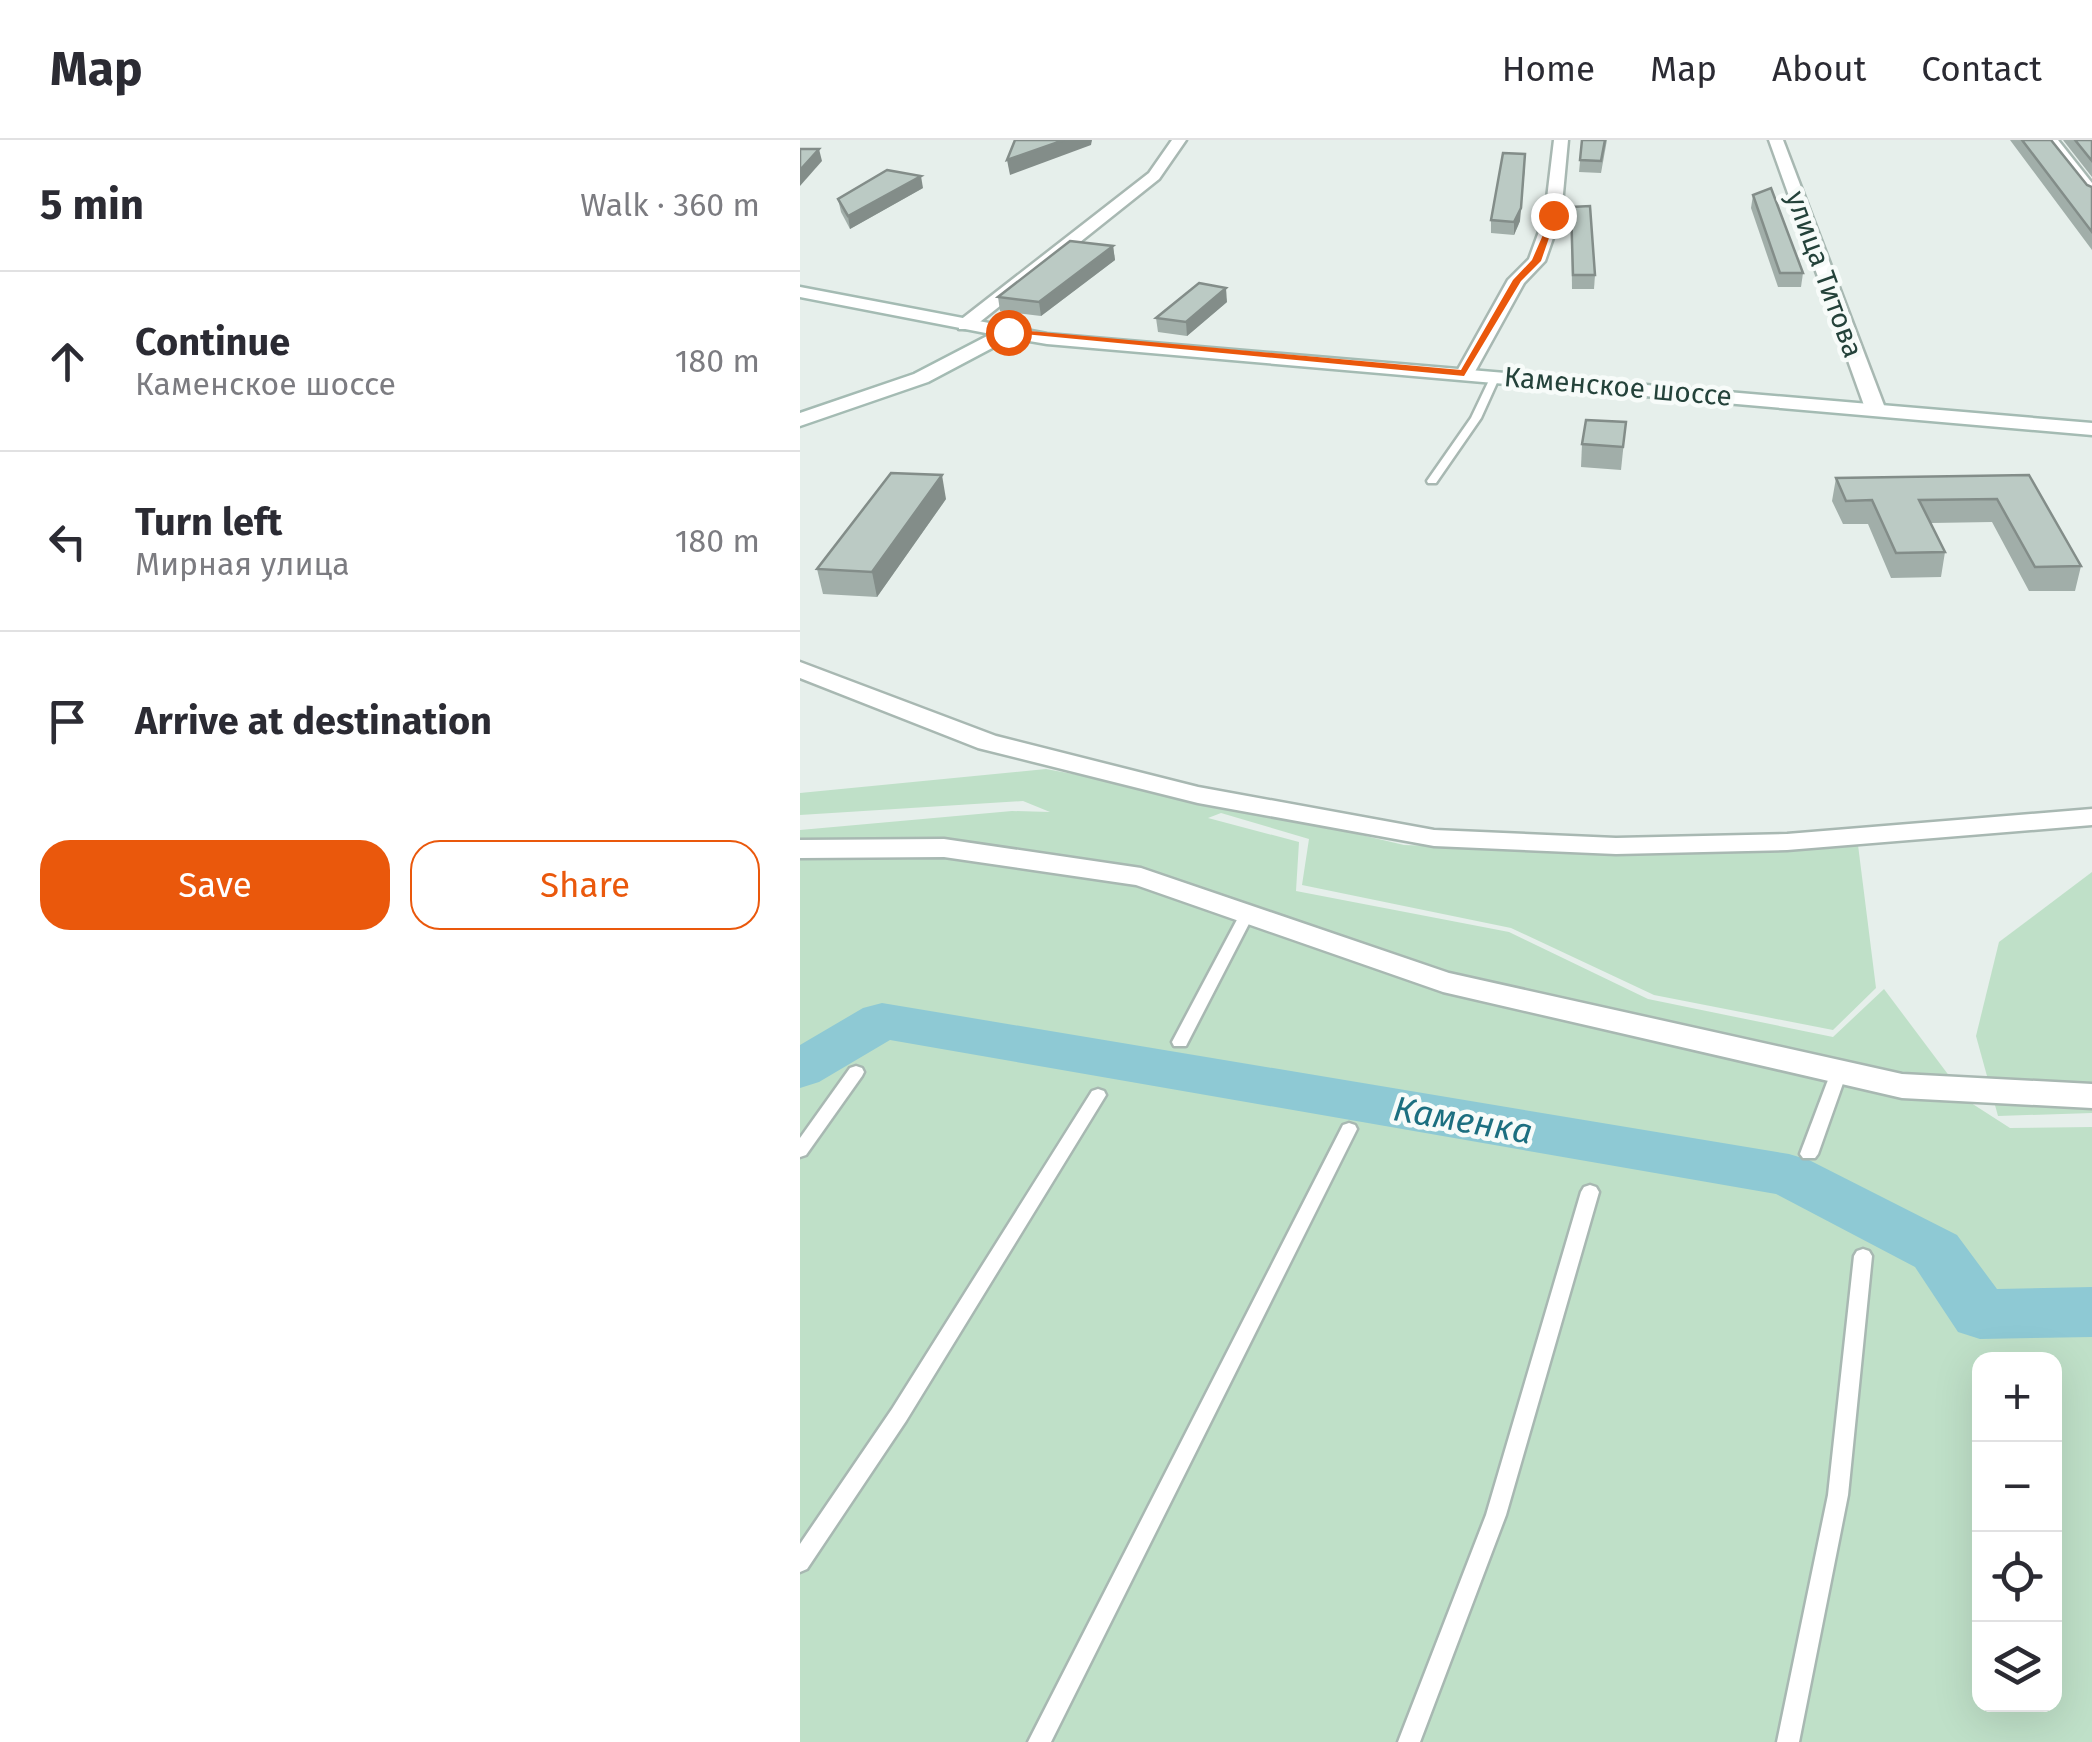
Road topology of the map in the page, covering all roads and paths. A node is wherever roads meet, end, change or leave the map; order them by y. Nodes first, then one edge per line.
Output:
1 (1179, 140) edge
2 (1561, 140) edge
3 (1776, 140) edge
4 (2052, 140) edge
5 (2092, 193) edge
6 (800, 292) edge
7 (965, 325) junction
8 (1008, 332) junction
9 (1464, 373) junction
10 (1494, 376) junction
11 (1875, 408) junction
12 (800, 420) edge
13 (2092, 428) edge
14 (1432, 481) dead end
15 (800, 670) edge
16 (2092, 817) edge
17 (800, 849) edge
18 (1247, 914) junction
19 (1180, 1042) dead end
20 (856, 1072) dead end
21 (1839, 1072) junction
22 (1098, 1094) dead end
23 (2092, 1096) edge
24 (1349, 1129) dead end
25 (800, 1150) edge
26 (1810, 1154) dead end
27 (1590, 1192) dead end
28 (1863, 1256) dead end
29 (800, 1562) edge
30 (1039, 1742) edge
31 (1409, 1742) edge
32 (1788, 1742) edge

1 - 7 street
2 - 9 street
3 - 11 street, улица Титова
4 - 5 street
6 - 7 street, Каменское шоссе
7 - 8 street, Каменское шоссе
8 - 9 street, Каменское шоссе
8 - 12 street
9 - 10 street, Каменское шоссе
10 - 11 street, Каменское шоссе
10 - 14 lane
11 - 13 street, Каменское шоссе
15 - 16 street
17 - 18 street
18 - 19 lane
18 - 21 street
20 - 25 lane
21 - 23 street
21 - 26 lane
22 - 29 lane
24 - 30 lane
27 - 31 lane
28 - 32 lane

